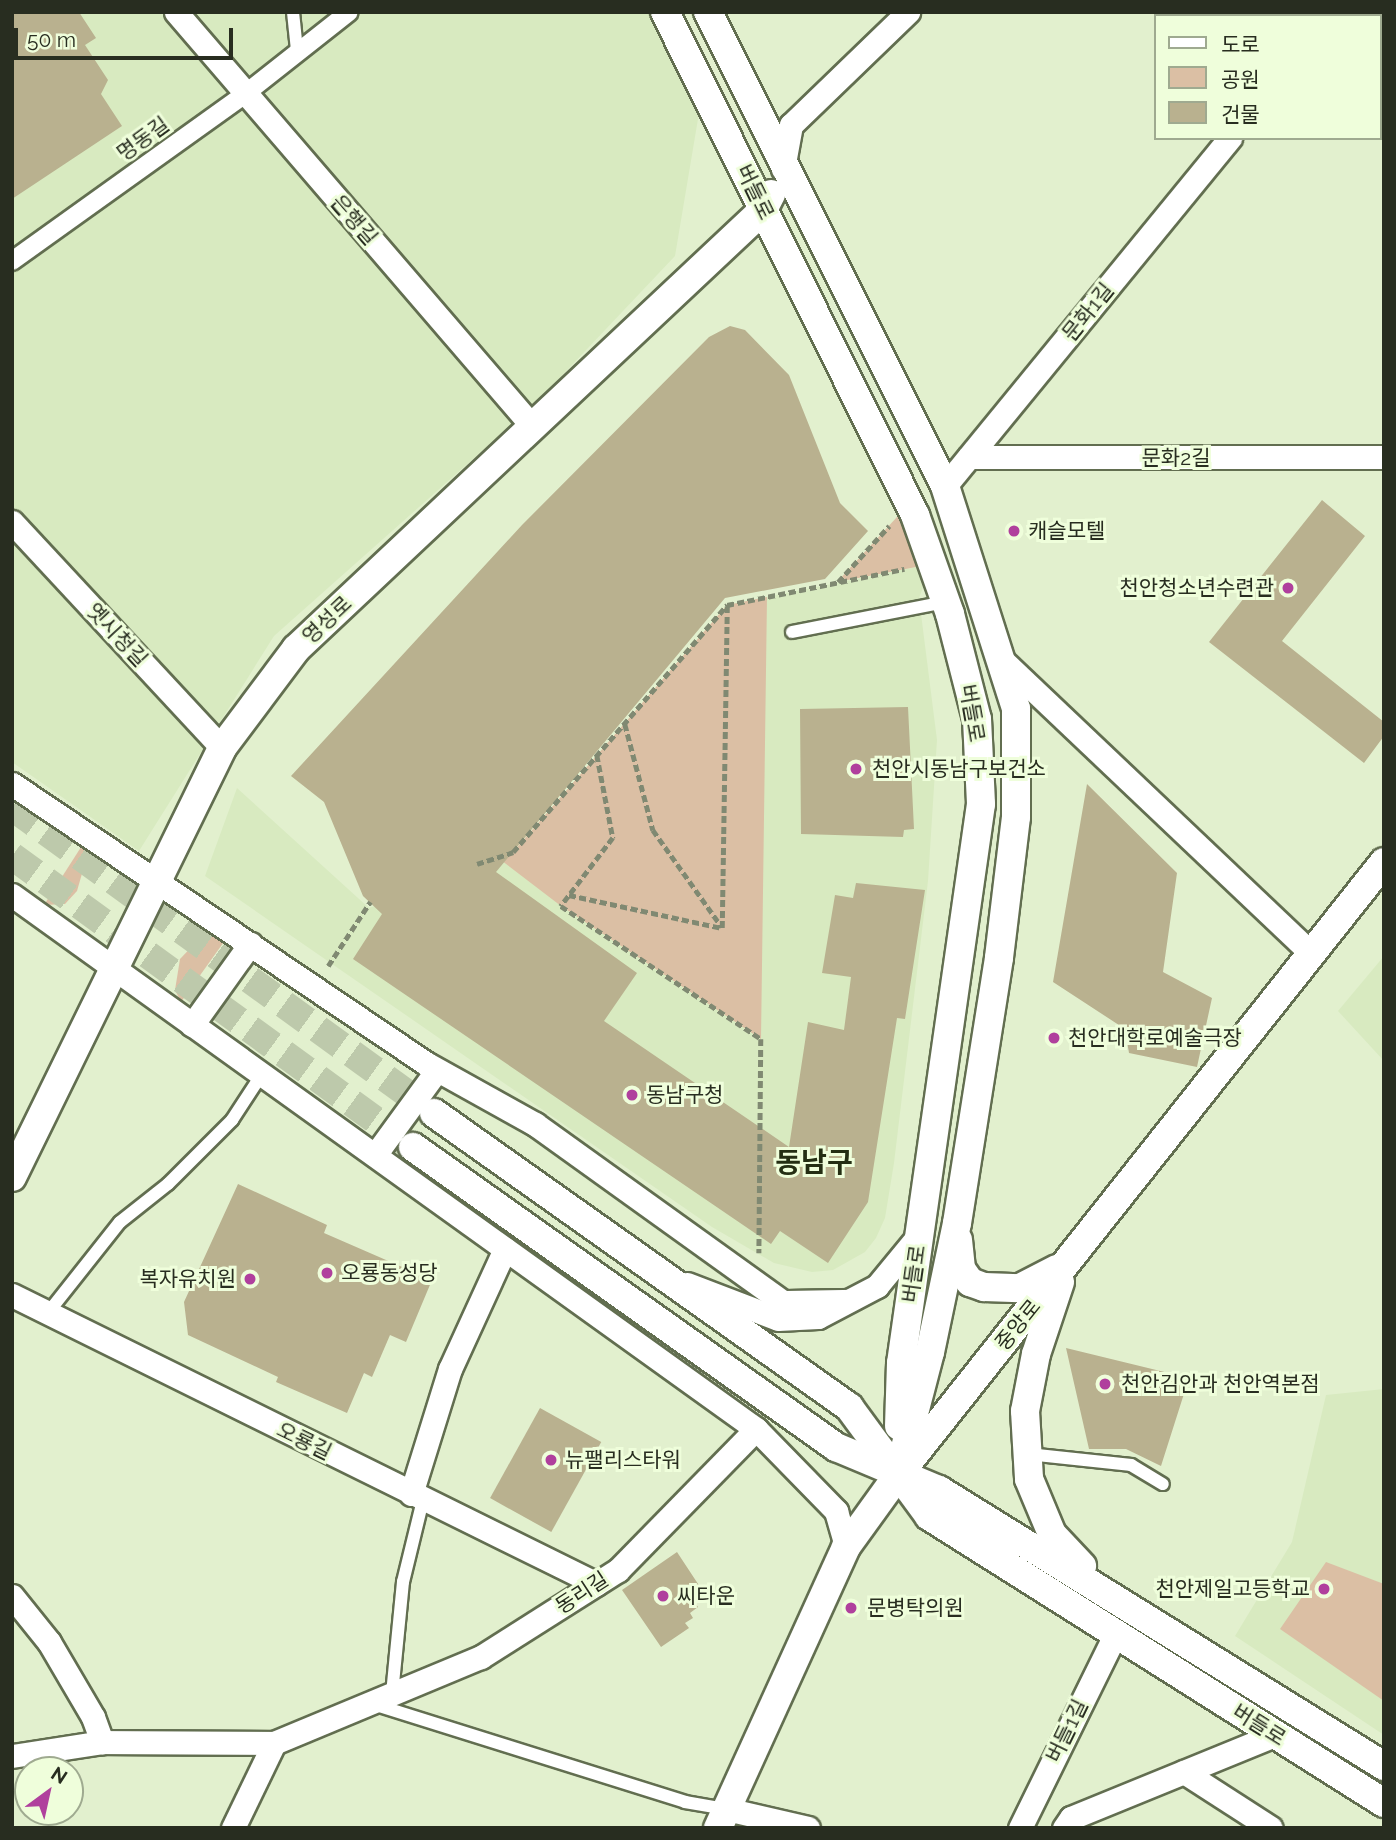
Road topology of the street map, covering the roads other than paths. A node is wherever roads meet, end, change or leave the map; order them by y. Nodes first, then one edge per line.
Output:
1 (176, 12) edge
2 (293, 12) edge
3 (349, 12) edge
4 (665, 12) edge
5 (708, 12) edge
6 (908, 12) edge
7 (297, 51) junction
8 (244, 94) junction
9 (1228, 140) edge
10 (783, 169) junction
11 (763, 210) junction
12 (12, 261) edge
13 (533, 427) junction
14 (968, 457) junction
15 (1384, 457) edge
16 (945, 486) junction
17 (12, 522) edge
18 (946, 602) junction
19 (792, 632) dead end
20 (1000, 658) junction
21 (222, 748) junction
22 (12, 784) edge
23 (1384, 862) edge
24 (155, 880) junction
25 (12, 895) edge
26 (250, 944) junction
27 (1312, 954) junction
28 (112, 967) junction
29 (192, 1025) junction
30 (432, 1067) junction
31 (262, 1074) junction
32 (434, 1113) tunnel mouth
33 (413, 1147) tunnel mouth
34 (370, 1152) junction
35 (12, 1177) edge
36 (957, 1223) junction
37 (919, 1236) junction
38 (505, 1248) junction
39 (1066, 1264) junction
40 (669, 1278) junction
41 (12, 1295) edge
42 (845, 1301) junction
43 (47, 1314) junction
44 (756, 1429) junction
45 (1027, 1454) junction
46 (898, 1475) junction
47 (1163, 1483) dead end
48 (417, 1497) junction
49 (846, 1547) junction
50 (597, 1584) junction
51 (1106, 1591) junction
52 (12, 1596) edge
53 (1115, 1635) junction
54 (392, 1694) junction
55 (369, 1703) junction
56 (1275, 1735) junction
57 (102, 1742) junction
58 (274, 1743) junction
59 (12, 1756) edge
60 (1384, 1766) edge
61 (1184, 1772) junction
62 (1384, 1803) edge
63 (722, 1818) edge
64 (233, 1828) edge
65 (808, 1828) edge
66 (1020, 1828) edge
67 (1064, 1828) edge
68 (1271, 1828) edge

1 - 8 street, 은행길
2 - 7 lane
3 - 7 street, 명동길
4 - 11 street, 버들로
5 - 10 street, 버들로
6 - 10 street
7 - 8 street, 명동길
8 - 12 street, 명동길
8 - 13 street, 은행길
9 - 14 street, 문화1길
10 - 11 street, 영성로
10 - 16 street, 버들로
11 - 13 street, 영성로
11 - 18 street, 버들로
13 - 21 street, 영성로
14 - 15 street, 문화2길
14 - 16 street, 문화1길
16 - 20 street, 버들로
17 - 21 street, 옛시청길
18 - 19 lane
18 - 37 street, 버들로
20 - 27 street, 버들로
20 - 36 street, 버들로
21 - 24 street, 영성로
22 - 24 street
23 - 27 street, 중앙로
24 - 26 street
24 - 28 street, 영성로
25 - 28 street
26 - 29 street
26 - 30 street
27 - 39 street, 중앙로
28 - 29 street
28 - 35 street, 영성로
29 - 31 street
30 - 34 street
30 - 42 street
31 - 34 street
31 - 43 lane
32 - 40 street
33 - 46 street
34 - 38 street
36 - 39 street
36 - 46 street, 버들로
37 - 42 street
37 - 46 street, 버들로
38 - 44 street
38 - 48 street
39 - 45 street
39 - 46 street, 중앙로
40 - 42 street
40 - 46 street
41 - 43 street, 오룡길
43 - 48 street, 오룡길
44 - 49 street
44 - 50 street, 동리길
45 - 47 lane
45 - 51 street
46 - 49 street, 중앙로
46 - 51 street, 버들로
46 - 53 street, 버들로
48 - 50 street, 오룡길
48 - 54 lane
49 - 63 street, 중앙로
50 - 54 street, 동리길
51 - 60 street, 버들로
52 - 57 street
53 - 56 street, 버들로
53 - 66 street, 버들1길
54 - 55 street, 동리길
55 - 58 street, 동리길
55 - 63 lane
56 - 61 street
56 - 62 street, 버들로
57 - 58 street, 동리길
57 - 59 street, 동리길
58 - 64 street
61 - 67 street
61 - 68 street
63 - 65 street

